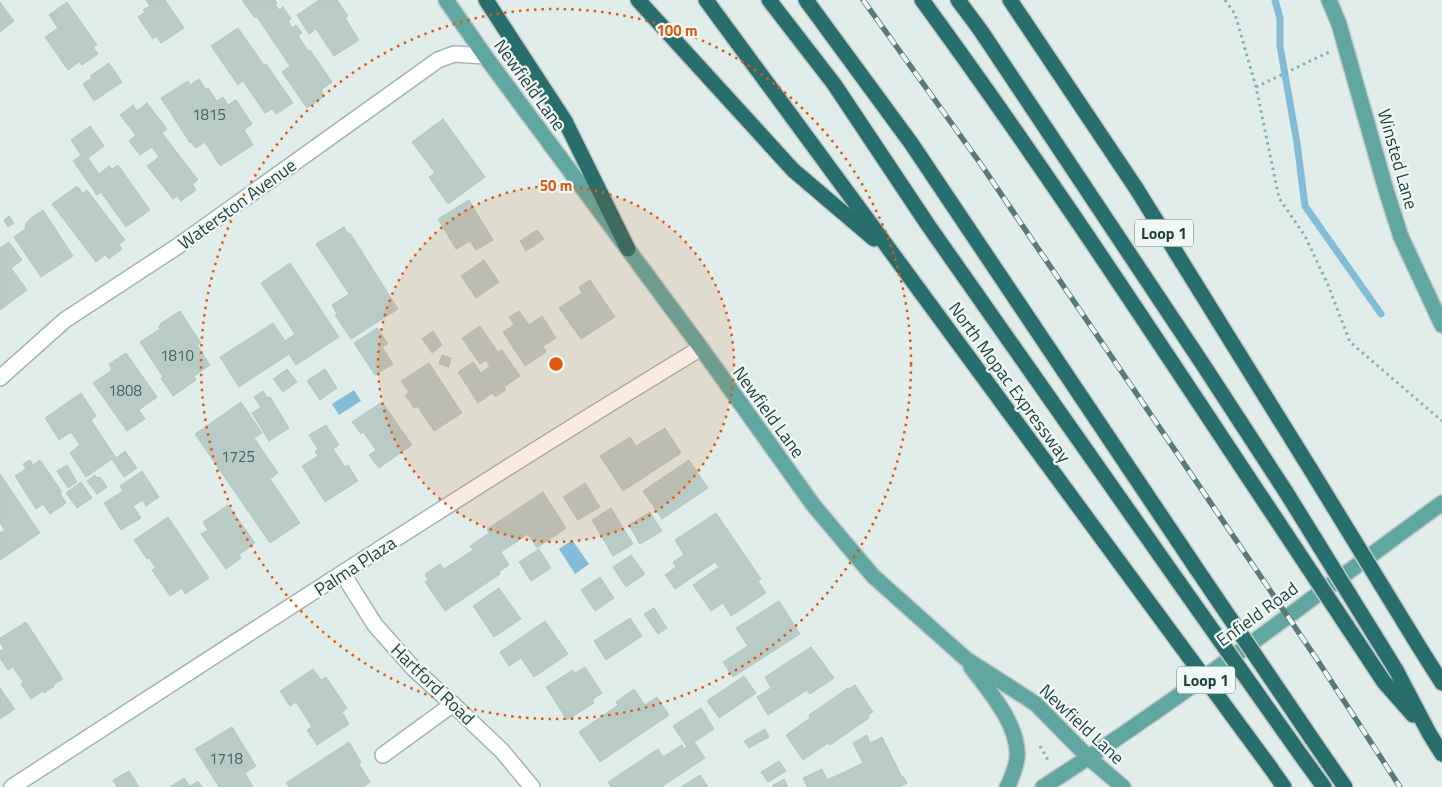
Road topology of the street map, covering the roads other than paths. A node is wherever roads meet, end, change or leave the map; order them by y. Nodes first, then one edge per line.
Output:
1 (446, 0) edge
2 (486, 0) edge
3 (638, 0) edge
4 (706, 0) edge
5 (769, 0) edge
6 (806, 0) edge
7 (922, 0) edge
8 (958, 0) edge
9 (1010, 0) edge
10 (1329, 0) edge
11 (485, 56) junction
12 (628, 249) junction
13 (895, 257) junction
14 (1442, 325) edge
15 (701, 348) junction
16 (0, 378) edge
17 (1442, 502) edge
18 (343, 574) junction
19 (966, 659) junction
20 (1442, 683) edge
21 (453, 704) junction
22 (1429, 734) junction
23 (1442, 754) edge
24 (383, 755) dead end
25 (1089, 758) junction
26 (12, 787) edge
27 (532, 787) edge
28 (1007, 787) edge
29 (1043, 787) edge
30 (1123, 787) edge
31 (1284, 787) edge
32 (1324, 787) edge
33 (1345, 787) edge

1 - 11 main road, Newfield Lane
2 - 12 highway
3 - 13 highway
4 - 13 highway, North Mopac Expressway / Loop 1
5 - 32 highway, bridge
6 - 33 highway, bridge
7 - 22 highway, bridge
8 - 22 highway, bridge
9 - 20 highway, Loop 1, bridge
10 - 14 main road, Winsted Lane
11 - 12 main road, Newfield Lane
11 - 16 street, Waterston Avenue
12 - 15 main road, Newfield Lane
13 - 31 highway, North Mopac Expressway / Loop 1, bridge
15 - 18 street, Palma Plaza
15 - 19 main road, Newfield Lane
17 - 25 main road, Enfield Road
18 - 21 street, Hartford Road
18 - 26 street, Palma Plaza
19 - 25 main road, Newfield Lane
19 - 28 main road
21 - 24 street
21 - 27 street, Hartford Road
22 - 23 highway
25 - 29 main road, Enfield Road
25 - 30 main road, Newfield Lane

